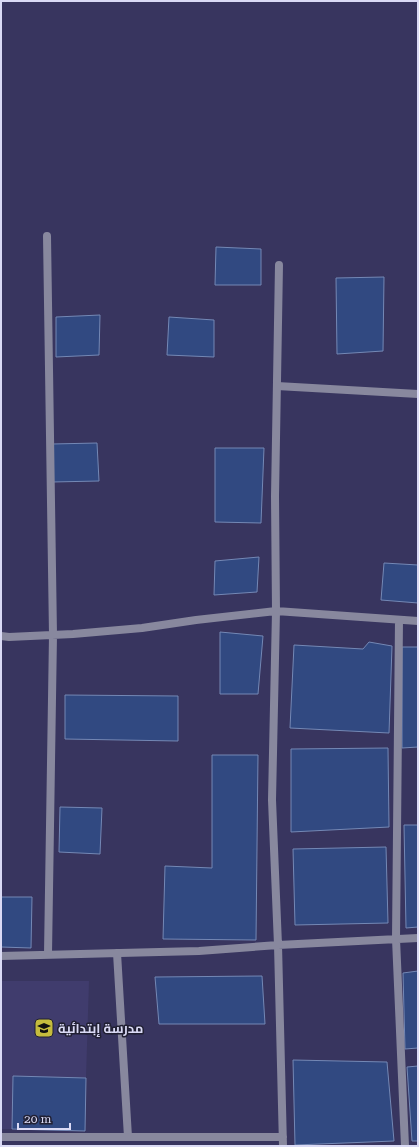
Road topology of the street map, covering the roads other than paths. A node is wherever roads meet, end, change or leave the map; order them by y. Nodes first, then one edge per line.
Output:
1 (47, 236) dead end
2 (279, 265) dead end
3 (277, 386) junction
4 (418, 394) edge
5 (276, 611) junction
6 (399, 620) junction
7 (418, 621) edge
8 (53, 635) junction
9 (1, 636) edge
10 (418, 938) edge
11 (396, 939) junction
12 (278, 945) junction
13 (116, 953) junction
14 (48, 954) junction
15 (1, 956) edge
16 (1, 1136) edge
17 (128, 1137) junction
18 (283, 1137) junction
19 (283, 1146) edge
20 (405, 1146) edge

1 - 8 street
2 - 3 street
3 - 4 street
3 - 5 street
5 - 6 street
5 - 8 street
5 - 12 street
6 - 7 street
6 - 11 street
8 - 9 street
8 - 14 street
10 - 11 street
11 - 12 street
11 - 20 street
12 - 13 street
12 - 18 street
13 - 14 street
13 - 17 street
14 - 15 street
16 - 17 street
17 - 18 street
18 - 19 street

